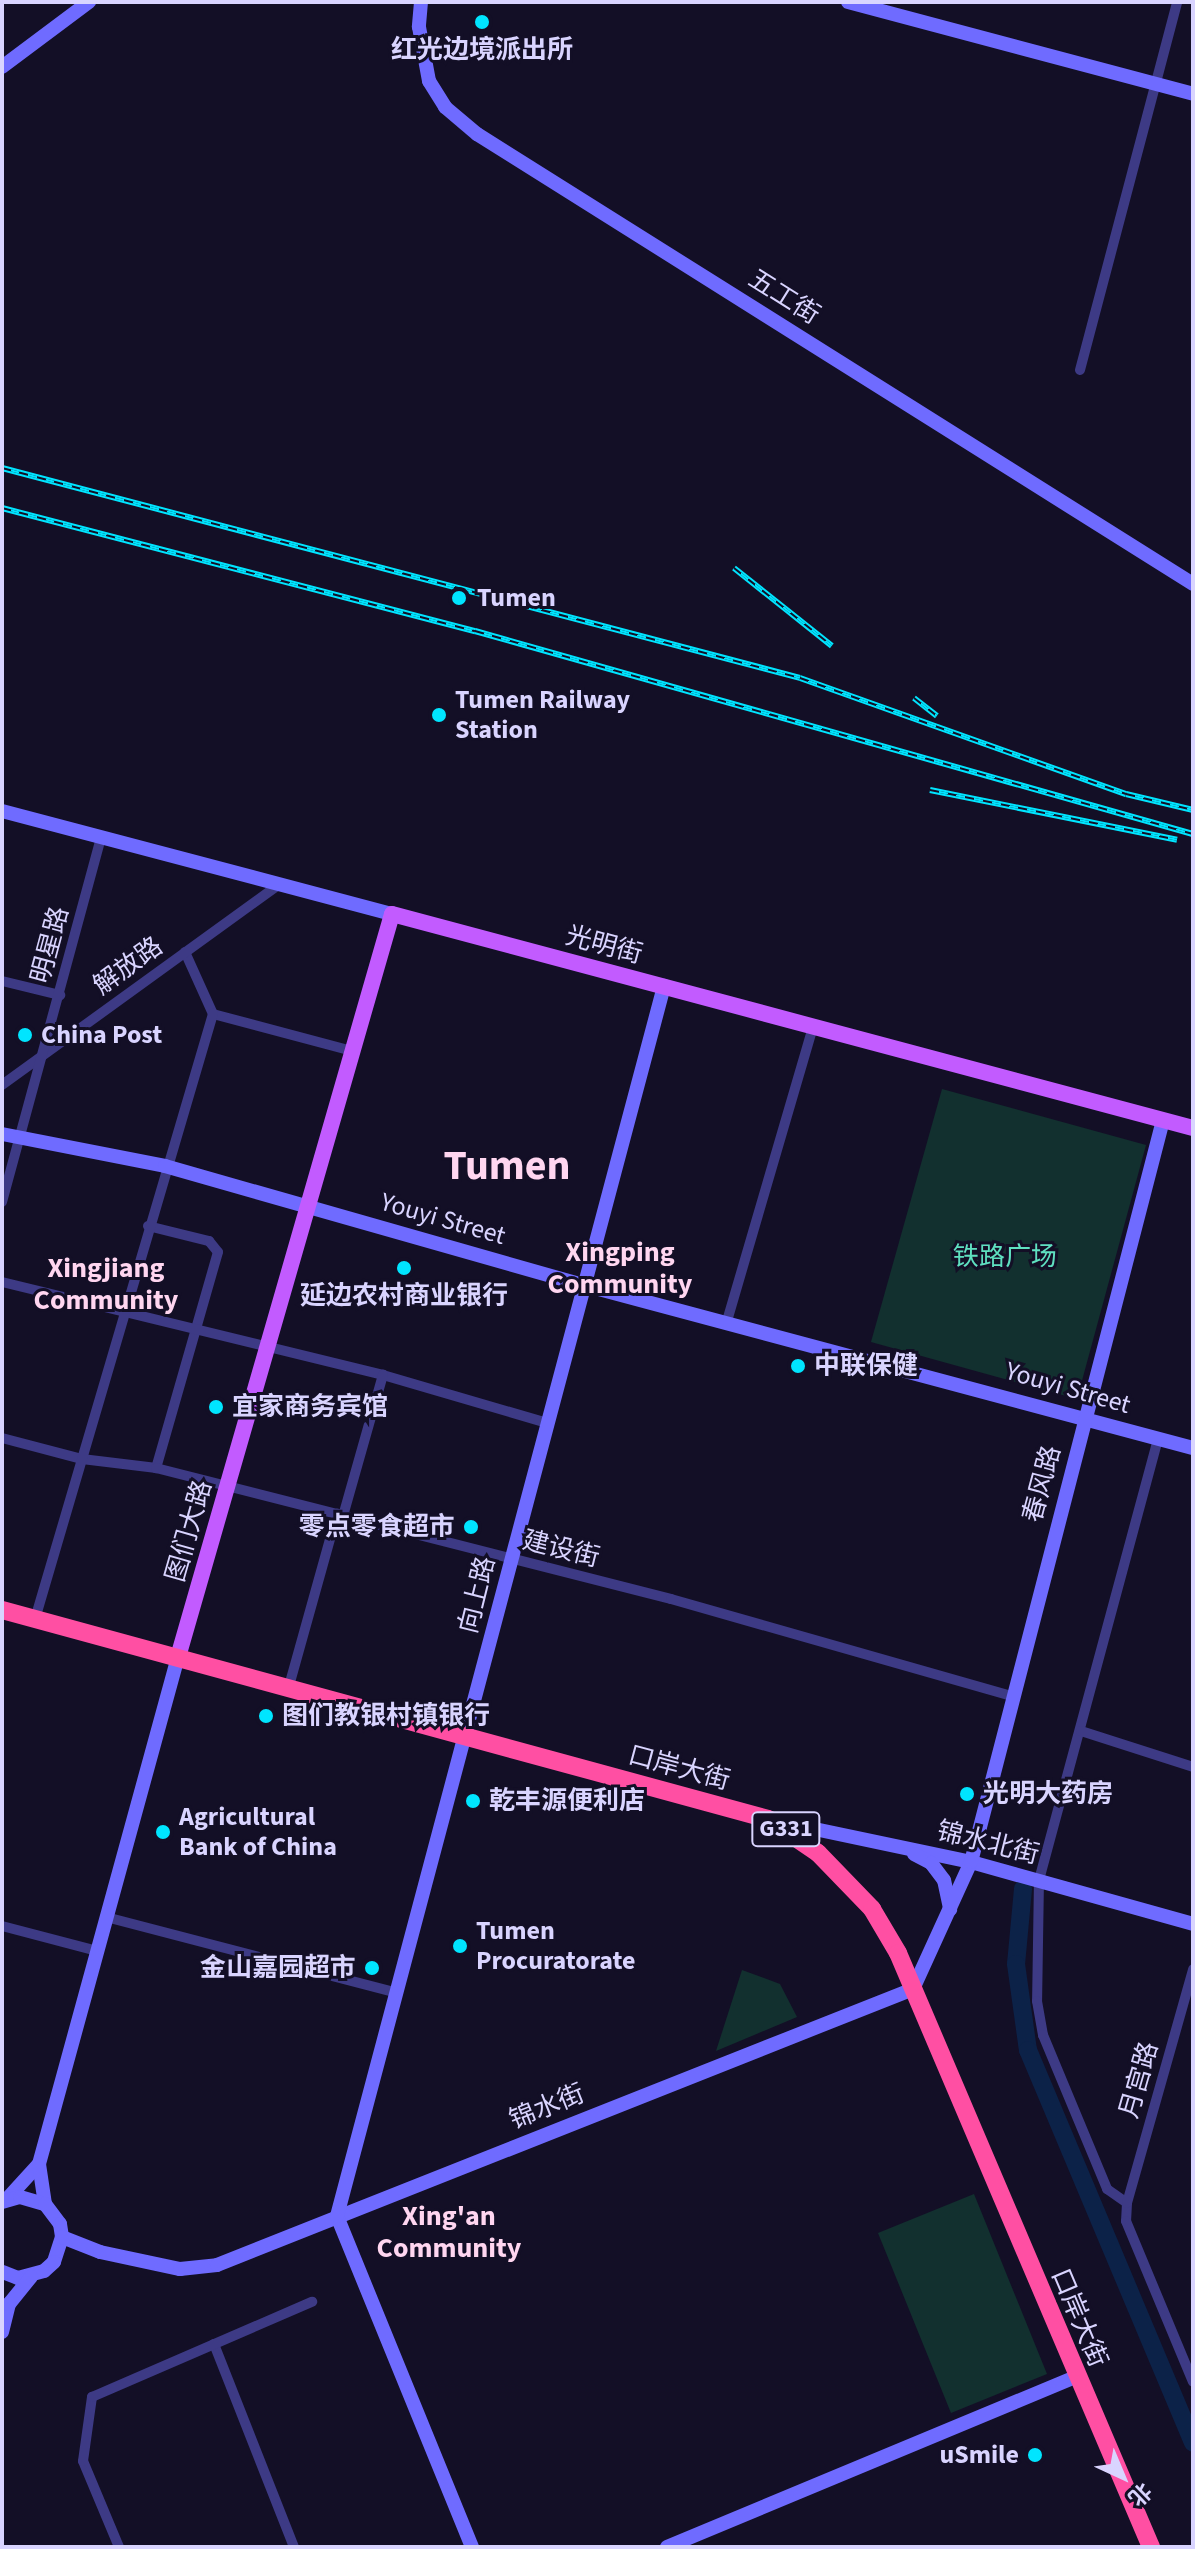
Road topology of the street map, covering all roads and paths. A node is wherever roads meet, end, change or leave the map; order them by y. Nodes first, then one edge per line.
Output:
1 (89, 2) edge
2 (421, 2) edge
3 (848, 2) edge
4 (1177, 2) edge
5 (2, 67) edge
6 (1157, 85) junction
7 (1193, 94) edge
8 (1080, 370) dead end
9 (1193, 584) edge
10 (2, 811) edge
11 (101, 837) junction
12 (280, 884) junction
13 (392, 914) junction
14 (185, 952) junction
15 (2, 981) edge
16 (664, 986) junction
17 (60, 995) junction
18 (213, 1014) junction
19 (813, 1026) junction
20 (352, 1051) junction
21 (45, 1052) junction
22 (2, 1085) edge
23 (1163, 1120) junction
24 (1193, 1128) edge
25 (2, 1134) edge
26 (20, 1139) junction
27 (165, 1166) junction
28 (2, 1202) edge
29 (308, 1204) junction
30 (148, 1226) junction
31 (2, 1282) edge
32 (580, 1284) junction
33 (124, 1309) junction
34 (727, 1321) junction
35 (196, 1327) junction
36 (268, 1345) junction
37 (383, 1375) junction
38 (1085, 1416) junction
39 (544, 1422) junction
40 (2, 1438) edge
41 (1158, 1439) junction
42 (1193, 1448) edge
43 (82, 1459) junction
44 (156, 1468) junction
45 (227, 1486) junction
46 (340, 1515) junction
47 (510, 1559) junction
48 (2, 1610) edge
49 (35, 1619) junction
50 (178, 1657) junction
51 (289, 1686) junction
52 (1012, 1696) junction
53 (1081, 1731) junction
54 (466, 1739) junction
55 (1193, 1767) edge
56 (768, 1819) junction
57 (900, 1847) junction
58 (971, 1862) junction
59 (1039, 1879) junction
60 (950, 1909) junction
61 (106, 1917) junction
62 (1193, 1924) edge
63 (2, 1926) edge
64 (97, 1951) junction
65 (1193, 1969) edge
66 (913, 1989) junction
67 (393, 1992) junction
68 (39, 2164) junction
69 (4, 2201) edge
70 (1127, 2203) junction
71 (45, 2204) junction
72 (337, 2216) junction
73 (62, 2237) junction
74 (2, 2272) edge
75 (31, 2277) junction
76 (312, 2302) dead end
77 (2, 2332) edge
78 (214, 2344) junction
79 (1075, 2377) junction
80 (1193, 2382) edge
81 (119, 2547) edge
82 (294, 2547) edge
83 (472, 2547) edge
84 (667, 2547) edge
85 (1151, 2547) edge

1 - 5 street
2 - 9 street, 五工街
3 - 6 street
4 - 6 street
6 - 7 street
6 - 8 street
10 - 11 street, 光明街
11 - 12 street, 光明街
11 - 17 street, 明星路
12 - 13 street, 光明街
12 - 14 street, 解放路
13 - 16 main road, 光明街
13 - 20 main road, 图们大路
14 - 18 street
14 - 21 street, 解放路
15 - 17 street
16 - 19 main road, 光明街
16 - 32 street, 向上路
17 - 21 street, 明星路
18 - 20 street
18 - 27 street
19 - 23 main road, 光明街
19 - 34 street
20 - 29 main road, 图们大路
21 - 22 street, 解放路
21 - 26 street, 明星路
23 - 24 main road, 光明街
23 - 38 street, 春风路
25 - 26 street, Youyi Street
26 - 27 street, Youyi Street
26 - 28 street, 明星路
27 - 29 street, Youyi Street
27 - 30 street
29 - 32 street, Youyi Street
29 - 36 main road, 图们大路
30 - 33 street
30 - 35 street
31 - 33 street
32 - 34 street, Youyi Street
32 - 39 street, 向上路
33 - 35 street
33 - 43 street
34 - 38 street, Youyi Street
35 - 36 street
35 - 44 street
36 - 37 street
36 - 45 main road, 图们大路
37 - 39 street
37 - 46 street
38 - 41 street, Youyi Street
38 - 52 street, 春风路
39 - 47 street, 向上路
40 - 43 street, 建设街
41 - 42 street, Youyi Street
41 - 53 street
43 - 44 street, 建设街
43 - 49 street
44 - 45 street, 建设街
45 - 46 street, 建设街
45 - 50 main road, 图们大路
46 - 47 street, 建设街
46 - 51 street
47 - 52 street, 建设街
47 - 54 street, 向上路
48 - 49 highway, 口岸大街 / G331
49 - 50 highway, 口岸大街 / G331
50 - 51 highway, 口岸大街 / G331
50 - 61 street, 图们大路
51 - 54 highway, 口岸大街 / G331
52 - 58 street, 春风路
53 - 55 street
53 - 59 street
54 - 56 highway, 口岸大街 / G331
54 - 67 street, 向上路
56 - 57 street, 锦水北街
56 - 66 highway, 口岸大街 / G331
57 - 58 street, 锦水北街
57 - 60 street
58 - 59 street, 锦水北街
58 - 60 street
59 - 62 street, 锦水北街
59 - 70 street
60 - 66 street
61 - 64 street, 图们大路
61 - 67 street
63 - 64 street
64 - 68 street, 图们大路
65 - 70 street, 月宫路
66 - 72 street, 锦水街
66 - 79 highway, 口岸大街 / G331
67 - 72 street, 向上路
68 - 69 street
68 - 71 street
69 - 71 street
70 - 80 street
71 - 73 street
72 - 73 street, 锦水街
72 - 83 street
73 - 75 street
74 - 75 street
75 - 77 street
76 - 78 street
78 - 81 street
78 - 82 street
79 - 84 street
79 - 85 highway, 口岸大街 / G331

